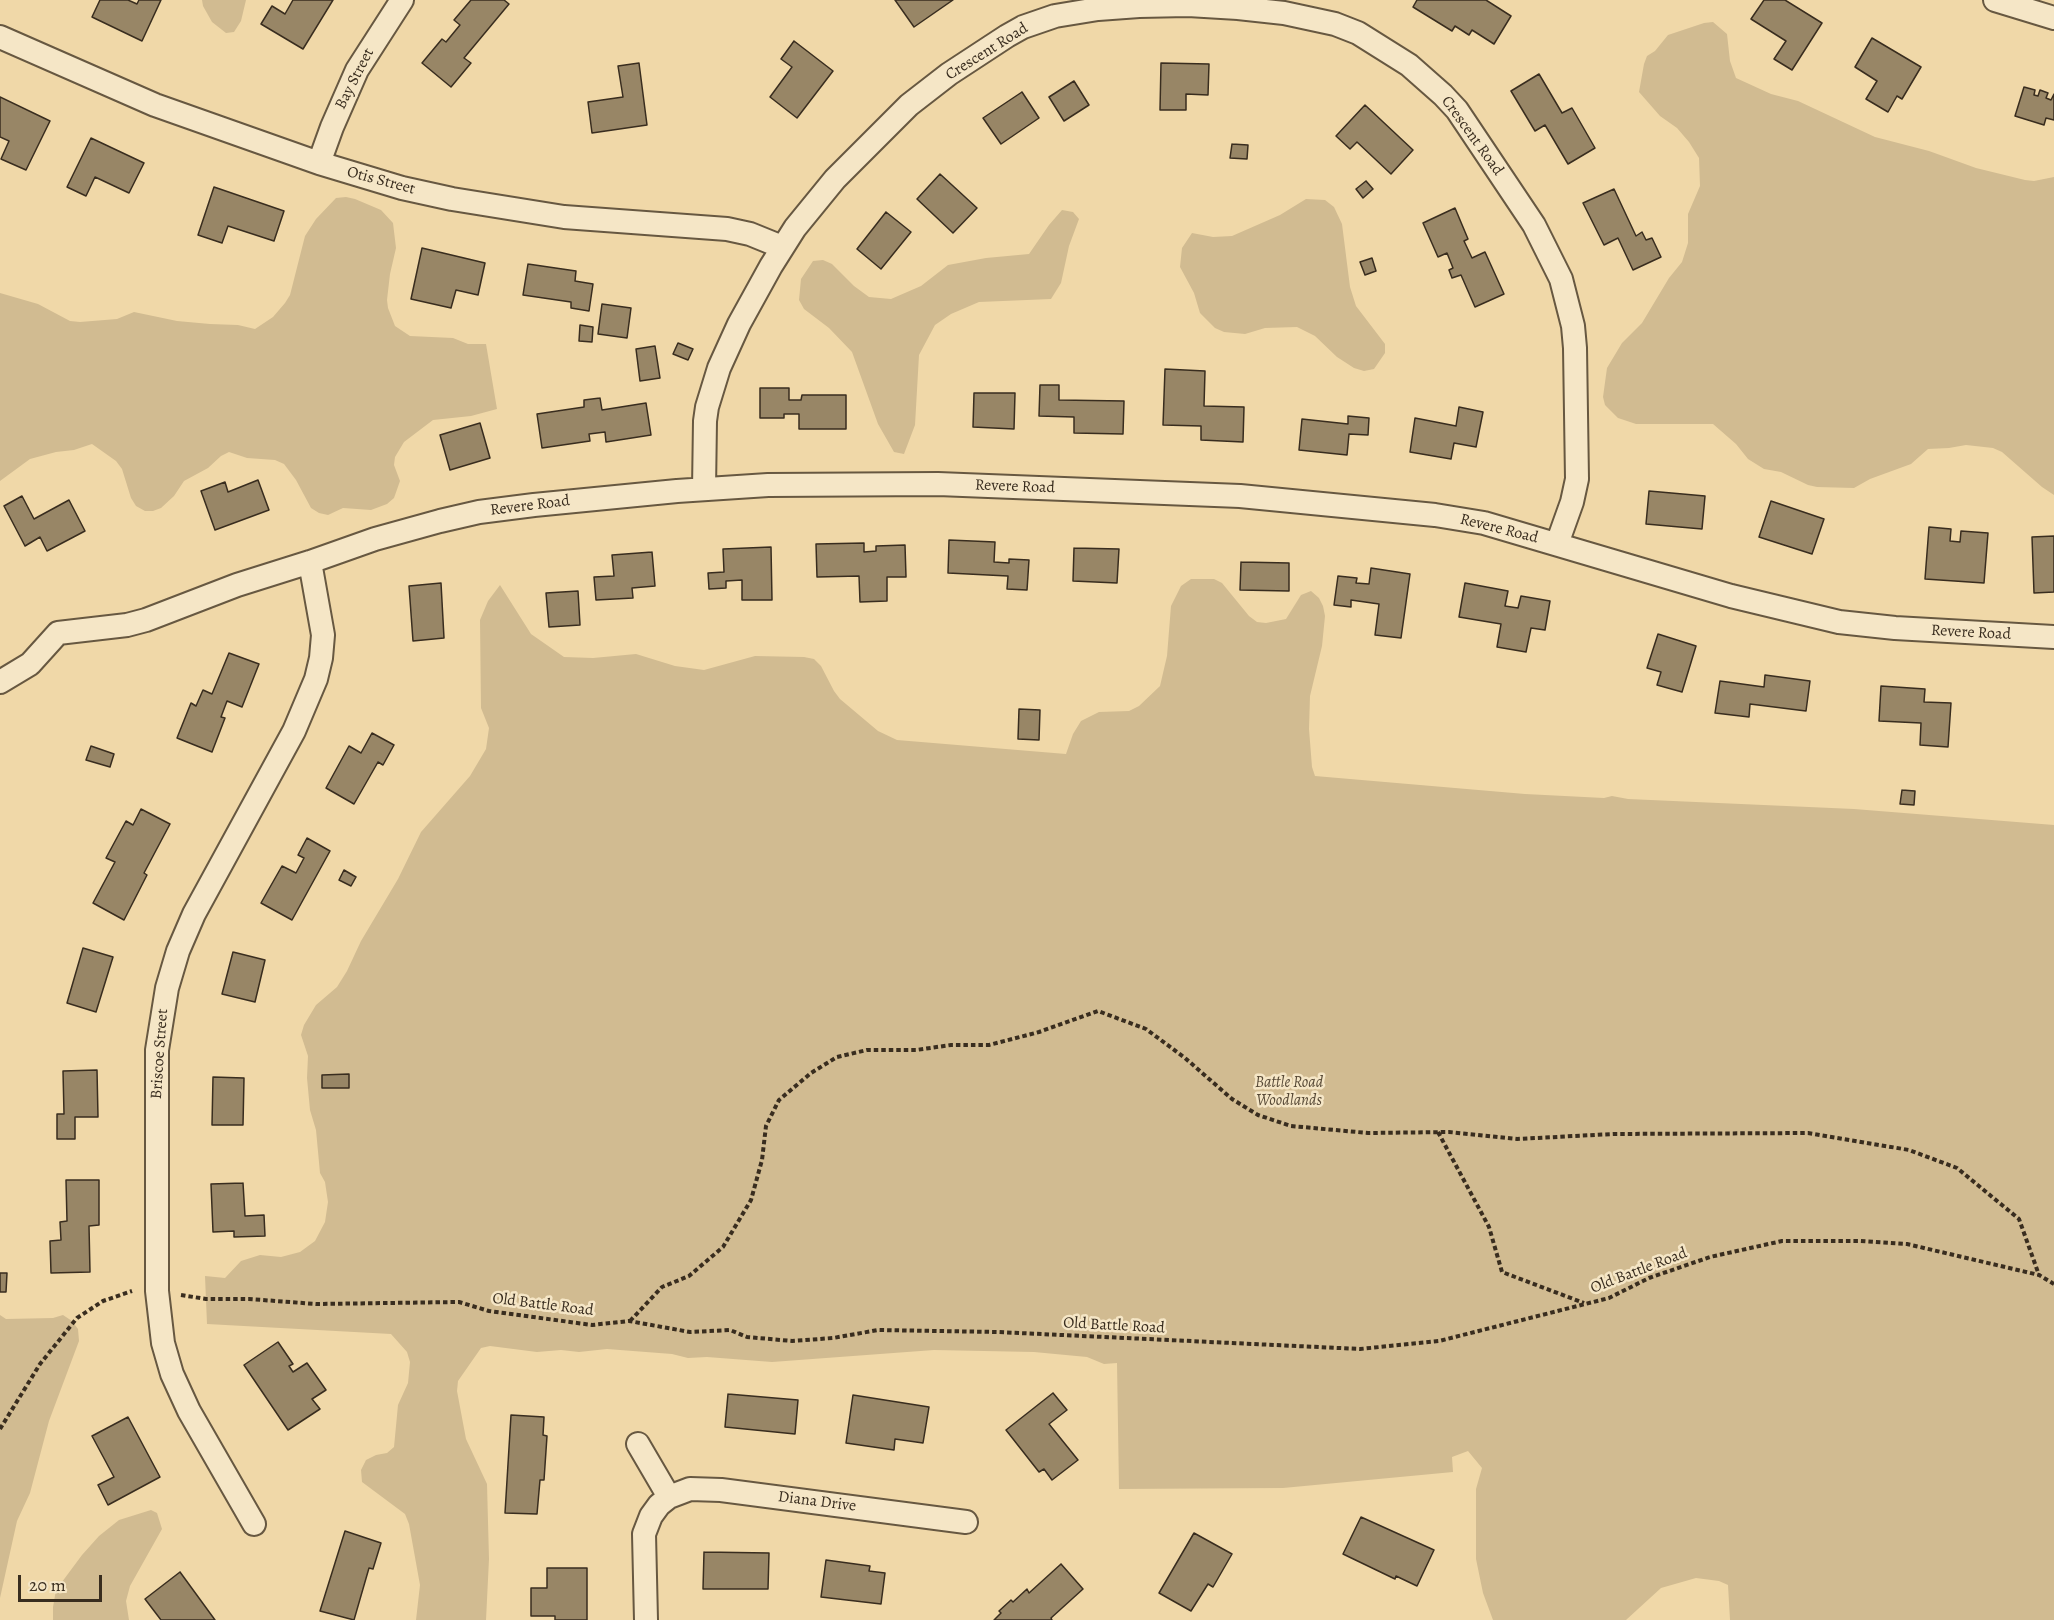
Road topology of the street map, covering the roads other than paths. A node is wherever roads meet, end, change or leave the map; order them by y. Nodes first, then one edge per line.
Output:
1 (402, 0) edge
2 (1995, 0) edge
3 (2054, 18) edge
4 (0, 37) edge
5 (319, 163) junction
6 (782, 247) junction
7 (704, 489) junction
8 (1557, 544) junction
9 (310, 562) junction
10 (2054, 637) edge
11 (0, 682) edge
12 (638, 1444) dead end
13 (669, 1497) junction
14 (966, 1522) dead end
15 (254, 1524) dead end
16 (646, 1620) edge

1 - 5 street, Bay Street
2 - 3 street
4 - 5 street, Otis Street
5 - 6 street, Otis Street
6 - 7 street, Crescent Road
6 - 8 street, Crescent Road
7 - 8 street, Revere Road
7 - 9 street, Revere Road
8 - 10 street, Revere Road
9 - 11 street, Revere Road
9 - 15 street, Briscoe Street
12 - 13 street
13 - 14 street, Diana Drive
13 - 16 street

